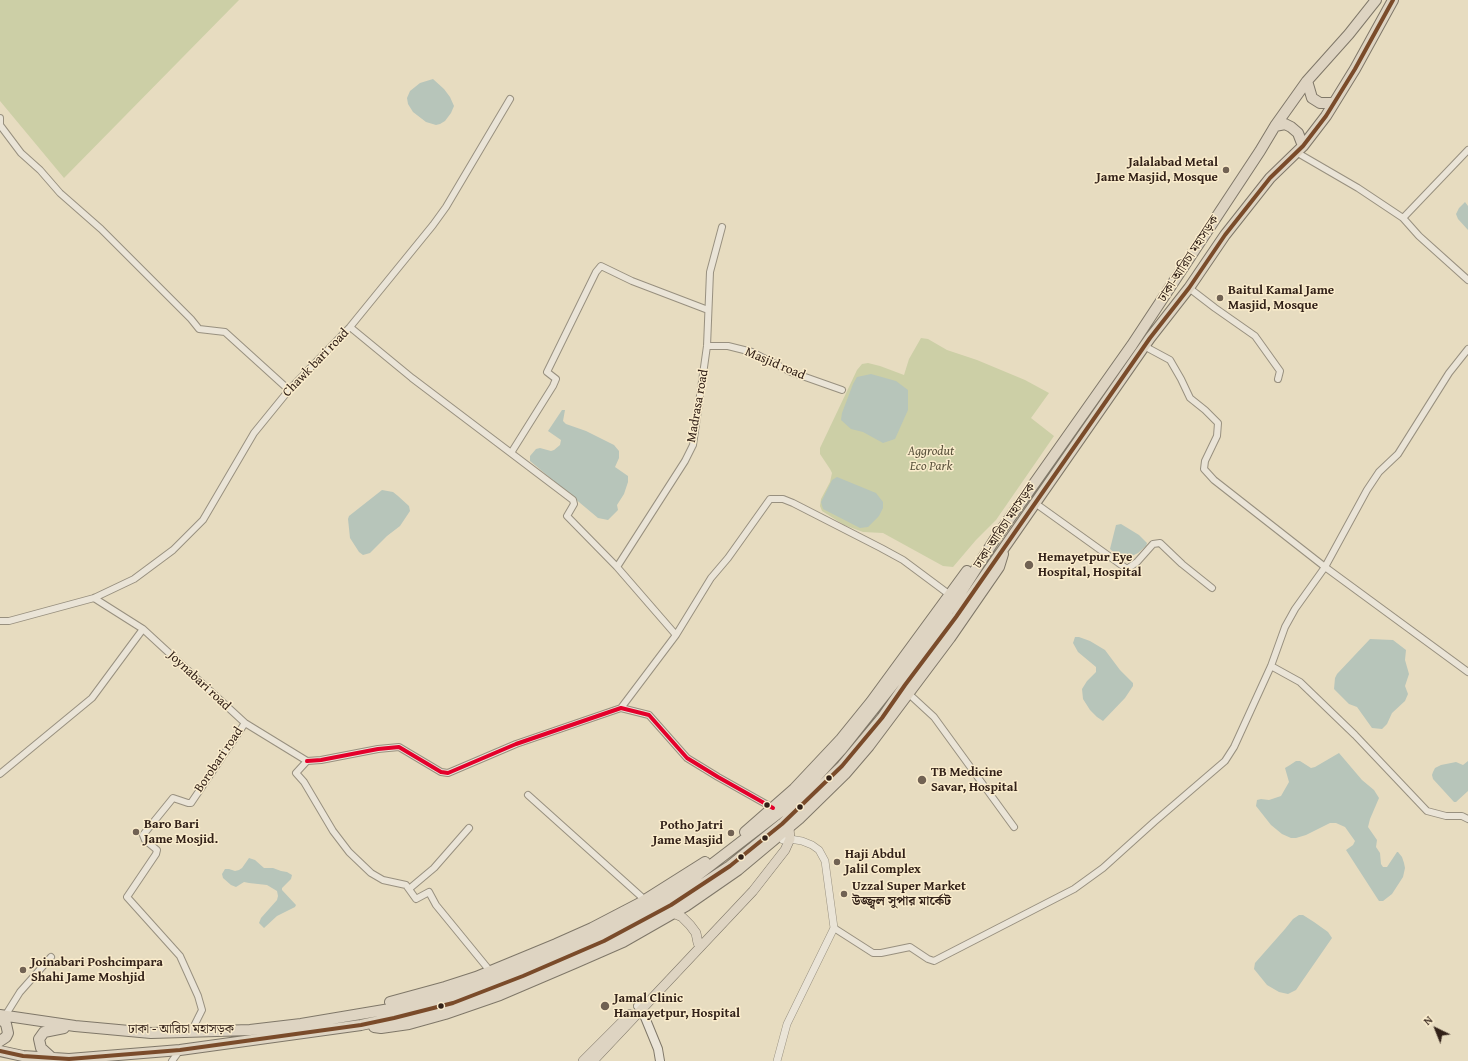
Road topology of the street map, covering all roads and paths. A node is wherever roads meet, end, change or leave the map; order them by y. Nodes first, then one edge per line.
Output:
1 (1376, 0) edge
2 (1393, 0) edge
3 (1307, 81) junction
4 (510, 99) dead end
5 (1334, 103) junction
6 (0, 118) edge
7 (1275, 126) junction
8 (1299, 149) junction
9 (1468, 150) edge
10 (1403, 218) junction
11 (722, 227) dead end
12 (1468, 280) edge
13 (1189, 288) junction
14 (708, 310) junction
15 (350, 327) junction
16 (707, 346) junction
17 (1144, 346) junction
18 (1468, 348) edge
19 (1278, 379) dead end
20 (289, 390) junction
21 (842, 390) dead end
22 (511, 454) junction
23 (1035, 503) junction
24 (995, 539) junction
25 (1006, 545) junction
26 (617, 567) junction
27 (1326, 567) junction
28 (1212, 588) dead end
29 (950, 595) junction
30 (94, 598) junction
31 (0, 621) edge
32 (143, 629) junction
33 (676, 635) junction
34 (1271, 666) junction
35 (1468, 672) edge
36 (908, 694) junction
37 (620, 708) junction
38 (245, 723) junction
39 (307, 761) junction
40 (0, 774) edge
41 (528, 795) dead end
42 (772, 808) junction
43 (1468, 819) edge
44 (1014, 827) dead end
45 (469, 828) dead end
46 (786, 835) junction
47 (407, 887) junction
48 (645, 900) junction
49 (673, 913) junction
50 (834, 928) junction
51 (698, 942) junction
52 (50, 957) dead end
53 (490, 971) junction
54 (640, 1008) junction
55 (361, 1014) junction
56 (2, 1016) edge
57 (361, 1025) junction
58 (74, 1026) junction
59 (191, 1032) junction
60 (0, 1041) edge
61 (180, 1050) junction
62 (0, 1051) edge
63 (52, 1058) junction
64 (172, 1061) edge
65 (583, 1061) edge
66 (593, 1061) edge
67 (660, 1061) edge
68 (777, 1061) edge

1 - 3 highway, ঢাকা-আরিচা মহাসড়ক
2 - 5 highway, ঢাকা-আরিচা মহাসড়ক
3 - 5 highway
3 - 7 highway, ঢাকা-আরিচা মহাসড়ক
4 - 15 street, Chawk bari road
5 - 8 highway, ঢাকা-আরিচা মহাসড়ক
6 - 20 street
7 - 8 highway
7 - 24 highway, ঢাকা-আরিচা মহাসড়ক
8 - 10 street
8 - 13 highway, ঢাকা-আরিচা মহাসড়ক
9 - 10 street
10 - 12 street
11 - 14 street, Madrasa road
13 - 17 highway, ঢাকা-আরিচা মহাসড়ক
13 - 19 street
14 - 16 street, Madrasa road
14 - 22 street
15 - 20 street, Chawk bari road
15 - 22 street
16 - 21 street, Masjid road
16 - 26 street, Madrasa road
17 - 23 highway, ঢাকা-আরিচা মহাসড়ক
17 - 27 street
18 - 27 street
20 - 30 street, Chawk bari road
22 - 26 street
23 - 25 highway, ঢাকা-আরিচা মহাসড়ক
23 - 28 street
24 - 29 highway
24 - 55 highway, ঢাকা-আরিচা মহাসড়ক
25 - 36 highway
25 - 57 highway, ঢাকা-আরিচা মহাসড়ক
26 - 33 street
27 - 34 street
27 - 35 street
29 - 33 street
29 - 42 highway
30 - 31 street, Chawk bari road
30 - 32 street, Joynabari road
32 - 38 street, Joynabari road
32 - 40 street
33 - 37 street
34 - 43 street
34 - 50 street
36 - 44 street
36 - 46 highway
37 - 39 street
37 - 42 street
38 - 39 street, Joynabari road
38 - 59 street, Borobari road
39 - 47 street
41 - 48 street
42 - 48 highway
45 - 47 street
46 - 49 highway
46 - 50 street
46 - 51 main road
46 - 54 main road
47 - 53 street
48 - 53 highway
49 - 51 main road
49 - 57 highway
50 - 68 street
51 - 54 main road
52 - 56 street
53 - 55 highway
54 - 65 main road
54 - 66 main road
54 - 67 main road
55 - 59 highway, ঢাকা - আরিচা মহাসড়ক
56 - 58 highway, ঢাকা - আরিচা মহাসড়ক
56 - 60 highway
57 - 61 highway, ঢাকা-আরিচা মহাসড়ক
58 - 59 highway, ঢাকা - আরিচা মহাসড়ক
58 - 63 highway
61 - 63 highway, ঢাকা-আরিচা মহাসড়ক
61 - 64 street
62 - 63 highway, ঢাকা-আরিচা মহাসড়ক

